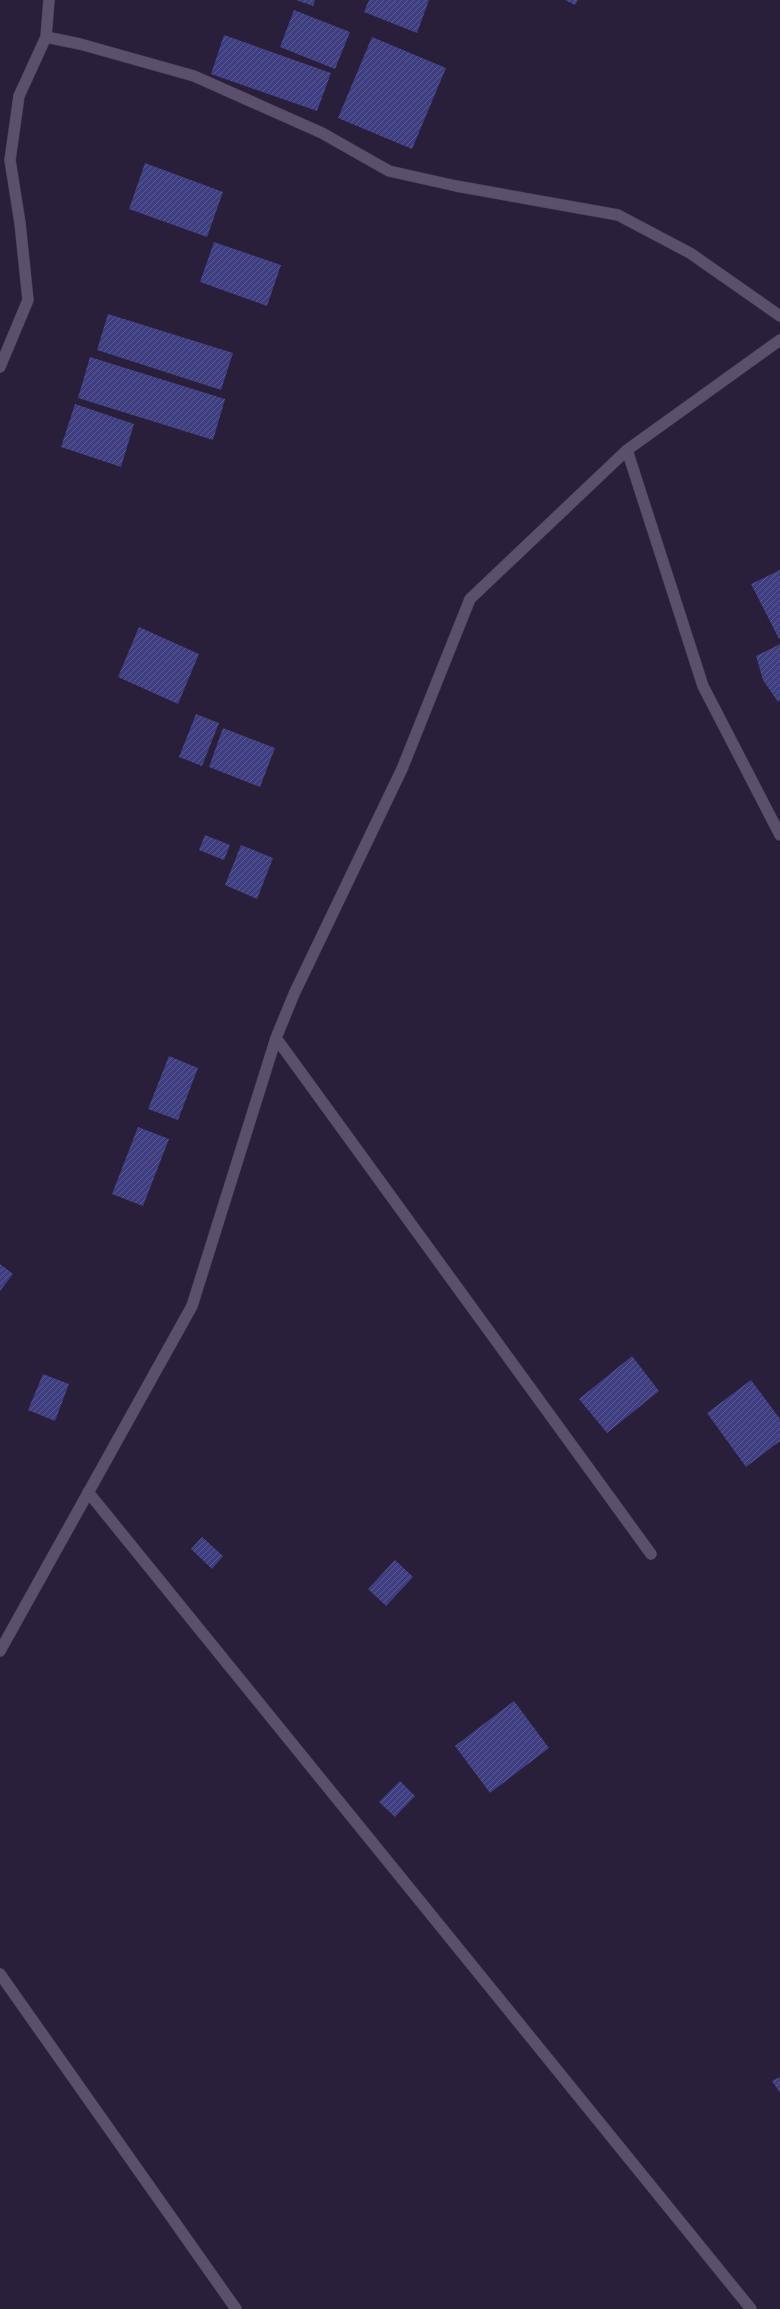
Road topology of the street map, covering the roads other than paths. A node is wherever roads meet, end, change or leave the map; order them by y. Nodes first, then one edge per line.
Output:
1 (49, 0) edge
2 (46, 37) junction
3 (780, 316) edge
4 (780, 340) edge
5 (0, 367) edge
6 (627, 450) junction
7 (780, 835) edge
8 (276, 1038) junction
9 (88, 1492) junction
10 (651, 1554) dead end
11 (0, 1651) edge
12 (0, 1974) edge
13 (236, 2309) edge
14 (751, 2309) edge

1 - 2 street
2 - 3 street
2 - 5 street
4 - 6 street
6 - 7 street
6 - 8 street
8 - 9 street
8 - 10 street
9 - 11 street
9 - 14 street
12 - 13 street

